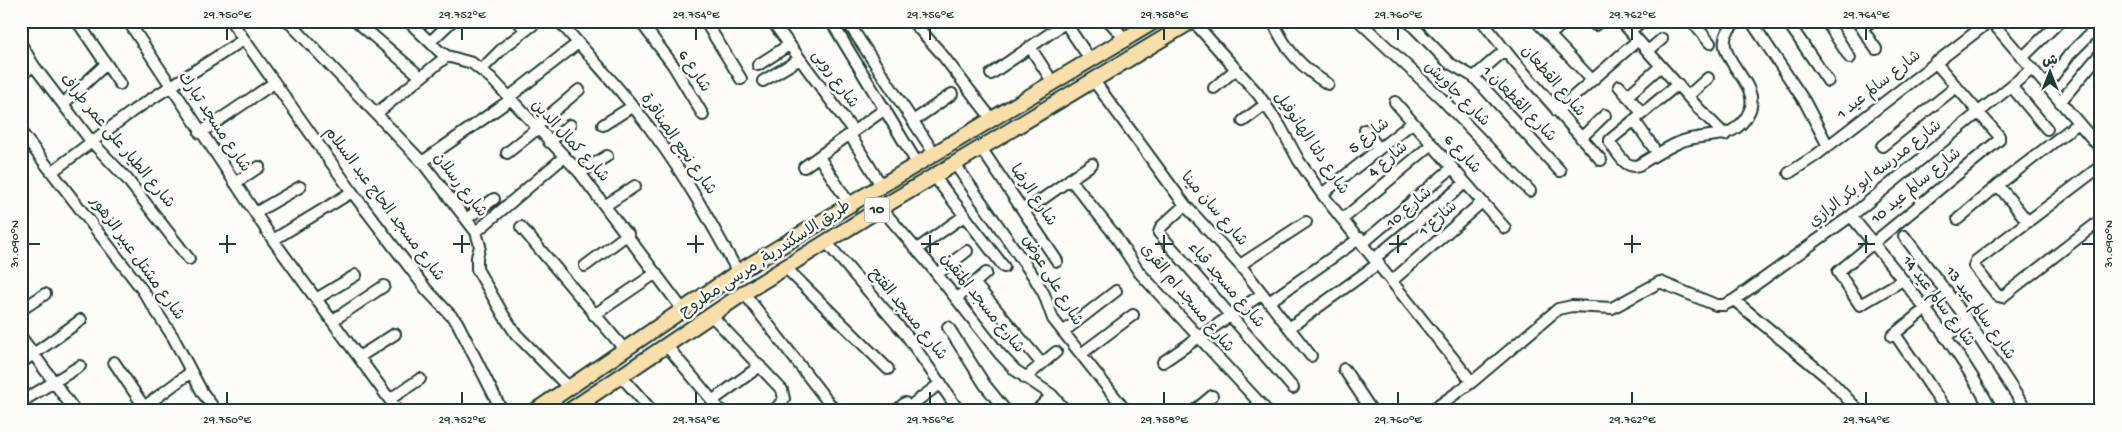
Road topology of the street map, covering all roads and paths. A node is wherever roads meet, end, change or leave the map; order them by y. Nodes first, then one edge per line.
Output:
1 (78, 21) edge
2 (128, 21) edge
3 (231, 21) edge
4 (288, 21) edge
5 (356, 21) edge
6 (409, 21) edge
7 (452, 21) edge
8 (518, 21) edge
9 (538, 21) edge
10 (559, 21) edge
11 (640, 21) edge
12 (705, 21) edge
13 (772, 21) edge
14 (831, 21) edge
15 (847, 21) edge
16 (912, 21) edge
17 (1109, 21) edge
18 (1155, 21) edge
19 (1192, 21) edge
20 (1273, 21) edge
21 (1359, 21) edge
22 (1408, 21) edge
23 (1482, 21) edge
24 (1566, 21) edge
25 (1621, 21) edge
26 (1642, 21) edge
27 (1696, 21) edge
28 (1751, 21) edge
29 (1787, 21) edge
30 (1826, 21) edge
31 (1872, 21) edge
32 (2060, 21) edge
33 (1065, 22) edge
34 (1537, 22) edge
35 (1996, 23) edge
36 (2101, 23) edge
37 (1731, 24) edge
38 (1860, 25) edge
39 (525, 30) junction
40 (1630, 31) junction
41 (1550, 36) junction
42 (1125, 39) junction
43 (1662, 39) dead end
44 (243, 40) junction
45 (1638, 40) junction
46 (430, 42) junction
47 (578, 43) junction
48 (1710, 43) dead end
49 (21, 44) edge
50 (789, 45) junction
51 (1030, 47) junction
52 (1876, 48) dead end
53 (1505, 50) junction
54 (1648, 51) junction
55 (2101, 53) edge
56 (447, 56) junction
57 (2023, 57) junction
58 (1850, 58) dead end
59 (800, 59) junction
60 (1090, 59) junction
61 (1935, 62) junction
62 (106, 64) junction
63 (758, 65) dead end
64 (34, 66) junction
65 (1661, 66) junction
66 (482, 69) junction
67 (1236, 69) junction
68 (2032, 69) junction
69 (21, 74) edge
70 (990, 74) dead end
71 (422, 77) junction
72 (1474, 77) junction
73 (1708, 78) dead end
74 (741, 79) dead end
75 (1592, 80) junction
76 (763, 81) dead end
77 (1094, 81) junction
78 (1828, 81) dead end
79 (274, 83) junction
80 (120, 84) dead end
81 (1048, 84) junction
82 (1328, 84) dead end
83 (1678, 84) junction
84 (170, 86) junction
85 (1619, 86) dead end
86 (2011, 86) junction
87 (2046, 86) junction
88 (1956, 87) junction
89 (1214, 88) dead end
90 (579, 90) dead end
91 (952, 94) dead end
92 (1627, 96) junction
93 (1688, 96) junction
94 (509, 99) junction
95 (1395, 102) dead end
96 (2060, 102) junction
97 (63, 104) junction
98 (1056, 104) junction
99 (1266, 104) junction
100 (633, 106) junction
101 (885, 109) junction
102 (1557, 111) junction
103 (377, 113) junction
104 (1978, 113) junction
105 (703, 115) dead end
106 (1606, 115) dead end
107 (1638, 117) junction
108 (992, 118) junction
109 (912, 121) junction
110 (1243, 121) dead end
111 (1412, 123) junction
112 (2077, 124) junction
113 (570, 125) dead end
114 (603, 125) dead end
115 (536, 128) junction
116 (2047, 129) dead end
117 (1365, 130) dead end
118 (21, 132) edge
119 (200, 133) junction
120 (852, 134) junction
121 (1725, 135) junction
122 (1581, 138) junction
123 (91, 141) junction
124 (549, 142) junction
125 (1431, 145) junction
126 (25, 146) edge
127 (1828, 146) junction
128 (1882, 146) dead end
129 (1653, 147) dead end
130 (981, 148) junction
131 (1379, 149) junction
132 (2101, 149) edge
133 (507, 153) dead end
134 (934, 153) junction
135 (606, 156) dead end
136 (819, 156) junction
137 (564, 157) junction
138 (1601, 160) dead end
139 (422, 162) junction
140 (918, 163) junction
141 (955, 164) junction
142 (1092, 164) dead end
143 (2101, 166) edge
144 (259, 167) dead end
145 (804, 167) dead end
146 (1452, 168) junction
147 (1560, 171) dead end
148 (53, 172) junction
149 (580, 173) junction
150 (1789, 173) dead end
151 (934, 176) junction
152 (1070, 178) junction
153 (235, 183) junction
154 (1465, 183) junction
155 (881, 185) junction
156 (1998, 185) junction
157 (635, 186) dead end
158 (300, 187) dead end
159 (352, 192) junction
160 (1530, 192) dead end
161 (1322, 194) junction
162 (494, 199) dead end
163 (1482, 202) junction
164 (850, 204) junction
165 (1185, 205) junction
166 (606, 206) junction
167 (881, 208) junction
168 (1024, 212) junction
169 (255, 213) junction
170 (964, 216) junction
171 (1851, 216) junction
172 (1958, 218) dead end
173 (466, 219) junction
174 (1343, 219) junction
175 (2101, 220) edge
176 (1306, 222) dead end
177 (2028, 222) junction
178 (521, 227) dead end
179 (1505, 228) dead end
180 (476, 232) junction
181 (628, 234) junction
182 (1904, 236) dead end
183 (273, 240) junction
184 (1361, 240) junction
185 (826, 242) junction
186 (1872, 242) junction
187 (782, 245) junction
188 (917, 249) junction
189 (967, 250) dead end
190 (189, 259) dead end
191 (1057, 261) dead end
192 (1377, 261) junction
193 (789, 265) junction
194 (1240, 265) junction
195 (585, 266) dead end
196 (1004, 267) dead end
197 (738, 272) junction
198 (656, 273) junction
199 (986, 273) dead end
200 (938, 274) junction
201 (356, 275) dead end
202 (1392, 280) junction
203 (1903, 280) junction
204 (974, 284) junction
205 (384, 286) dead end
206 (1116, 291) dead end
207 (1947, 291) junction
208 (744, 293) junction
209 (45, 294) dead end
210 (1265, 298) junction
211 (316, 299) junction
212 (956, 299) junction
213 (1734, 300) junction
214 (21, 310) edge
215 (683, 310) junction
216 (1925, 310) junction
217 (594, 315) junction
218 (711, 315) junction
219 (1133, 315) dead end
220 (1232, 316) junction
221 (81, 320) dead end
222 (332, 321) junction
223 (1968, 321) junction
224 (948, 327) dead end
225 (1289, 328) junction
226 (1063, 332) junction
227 (396, 334) dead end
228 (21, 337) edge
229 (1945, 337) junction
230 (1198, 338) junction
231 (666, 345) junction
232 (625, 350) junction
233 (1056, 352) dead end
234 (34, 354) junction
235 (1081, 354) junction
236 (1311, 356) dead end
237 (359, 357) junction
238 (114, 362) dead end
239 (1163, 362) dead end
240 (21, 363) edge
241 (1042, 364) junction
242 (80, 366) dead end
243 (760, 366) junction
244 (888, 369) dead end
245 (1344, 369) dead end
246 (191, 372) junction
247 (621, 376) junction
248 (1025, 378) junction
249 (420, 379) dead end
250 (55, 381) junction
251 (1472, 382) junction
252 (941, 383) junction
253 (569, 388) junction
254 (1293, 388) dead end
255 (1052, 395) junction
256 (1212, 396) dead end
257 (390, 398) junction
258 (586, 400) junction
259 (712, 401) junction
260 (21, 402) edge
261 (145, 409) edge
262 (2025, 410) edge
263 (74, 411) edge
264 (216, 411) edge
265 (398, 411) edge
266 (502, 411) edge
267 (535, 411) edge
268 (570, 411) edge
269 (595, 411) edge
270 (652, 411) edge
271 (721, 411) edge
272 (774, 411) edge
273 (835, 411) edge
274 (896, 411) edge
275 (959, 411) edge
276 (1006, 411) edge
277 (1036, 411) edge
278 (1066, 411) edge
279 (1126, 411) edge
280 (1194, 411) edge
281 (1267, 411) edge
282 (1372, 411) edge
283 (1431, 411) edge
284 (1858, 411) edge
285 (1947, 411) edge
286 (1992, 411) edge

1 - 62 street
2 - 84 street, شارع مسجد تبارك
3 - 44 street, شارع مسجد الحاج عبد السلام
4 - 103 street, شارع رسلان
5 - 71 street
6 - 46 street, شارع كمال الدين
7 - 46 street
8 - 39 street
9 - 39 street
10 - 47 street, شارع نجع الصناقرة
11 - 105 street, شارع 6
12 - 74 street
13 - 50 street, شارع روبى
14 - 101 street
15 - 109 street
16 - 108 street
17 - 42 street
18 - 42 main road, طريق الاسكندرية, مرسى مطروح / 10
19 - 67 street, شارع دلتا الهانوفيل
19 - 77 main road, طريق الاسكندرية, مرسى مطروح / 10
20 - 82 street
21 - 160 street, شارع جاويش
22 - 72 street, شارع القطعان 1
23 - 53 street, شارع القطعان
24 - 41 street
25 - 40 street
26 - 40 street
27 - 48 street
28 - 127 street
29 - 78 street
30 - 58 street
31 - 38 street
32 - 57 street
33 - 51 street
33 - 60 street
34 - 41 street
35 - 57 street
35 - 61 street, شارع سالم عيد 1
36 - 87 street
37 - 121 street
38 - 52 street
39 - 66 street
40 - 45 street
41 - 75 street
42 - 60 main road, طريق الاسكندرية, مرسى مطروح / 10
43 - 54 street
44 - 79 street, شارع مسجد الحاج عبد السلام
44 - 84 street
45 - 54 street
45 - 75 street
46 - 56 street, شارع كمال الدين
47 - 94 street
47 - 100 street, شارع نجع الصناقرة
49 - 64 street, شارع الطيار على عمر طراف
50 - 59 street, شارع روبى
50 - 63 street
51 - 70 street
51 - 81 street
53 - 72 street
53 - 102 street, شارع القطعان
54 - 65 street
55 - 96 street
56 - 66 street, شارع كمال الدين
56 - 71 street
57 - 68 street
59 - 76 street
59 - 120 street, شارع روبى
60 - 81 main road, طريق الاسكندرية, مرسى مطروح / 10
61 - 88 street
61 - 127 street, شارع سالم عيد 1
62 - 80 street
62 - 97 street
64 - 69 street
64 - 97 street, شارع الطيار على عمر طراف
65 - 83 street
65 - 92 street
66 - 94 street, شارع كمال الدين
67 - 89 street
67 - 99 street, شارع دلتا الهانوفيل
68 - 86 street, شارع مدرسه ابو بكر الرازي
68 - 87 street
71 - 103 street
72 - 147 street, شارع القطعان 1
73 - 93 street
75 - 102 street
77 - 98 main road, طريق الاسكندرية, مرسى مطروح / 10
77 - 165 street, شارع سان مينا
79 - 119 street
79 - 159 street, شارع مسجد الحاج عبد السلام
81 - 98 main road
81 - 108 main road, طريق الاسكندرية, مرسى مطروح / 10
83 - 93 street
83 - 107 street
84 - 119 street, شارع مسجد تبارك
84 - 123 street
85 - 92 street
86 - 104 street, شارع مدرسه ابو بكر الرازي
86 - 116 street
87 - 96 street
88 - 104 street
88 - 128 street
90 - 115 street
91 - 109 street
92 - 107 street
93 - 121 street
94 - 115 street, شارع كمال الدين
94 - 139 street
95 - 111 street, شارع 6
96 - 112 street
97 - 123 street, شارع الطيار على عمر طراف
98 - 130 main road, طريق الاسكندرية, مرسى مطروح / 10
99 - 110 street
99 - 161 street, شارع دلتا الهانوفيل
100 - 114 street
100 - 197 street, شارع نجع الصناقرة
101 - 120 street
101 - 140 street
102 - 122 street, شارع القطعان
103 - 139 street, شارع رسلان
104 - 171 street, شارع مدرسه ابو بكر الرازي
104 - 186 street, شارع سالم عيد 10
106 - 122 street
107 - 121 street
107 - 129 street
108 - 134 main road, طريق الاسكندرية, مرسى مطروح / 10
109 - 134 street
111 - 125 street, شارع 6
111 - 131 street, شارع 5
112 - 132 street
112 - 156 street
113 - 124 street
115 - 124 street, شارع كمال الدين
115 - 133 street
117 - 131 street
118 - 126 street, شارع مشتل عبير الزهور
119 - 153 street, شارع مسجد تبارك
120 - 136 street
120 - 155 street, شارع روبى
122 - 138 street, شارع القطعان
123 - 148 street
123 - 190 street, شارع الطيار على عمر طراف
124 - 137 street, شارع كمال الدين
125 - 146 street, شارع 6
125 - 174 street, شارع 4
126 - 148 street, شارع مشتل عبير الزهور
127 - 150 street, شارع سالم عيد 1
130 - 141 main road, طريق الاسكندرية, مرسى مطروح / 10
130 - 168 street, شارع الرضا
131 - 161 street, شارع 5
134 - 140 main road, طريق الاسكندرية, مرسى مطروح / 10
135 - 149 street
136 - 145 street
136 - 164 street
137 - 149 street, شارع كمال الدين
137 - 180 street
139 - 173 street, شارع رسلان
140 - 155 main road, طريق الاسكندرية, مرسى مطروح / 10
141 - 151 main road, طريق الاسكندرية, مرسى مطروح / 10
141 - 226 street, شارع على عوض
142 - 152 street
143 - 177 street
144 - 153 street
146 - 154 street, شارع 6
146 - 184 street
148 - 246 street, شارع مشتل عبير الزهور
149 - 166 street, شارع كمال الدين
151 - 167 main road, طريق الاسكندرية, مرسى مطروح / 10
151 - 170 street
152 - 168 street
152 - 230 street, شارع مسجد ام القرى
153 - 169 street, شارع مسجد تبارك
154 - 163 street, شارع 6
154 - 192 street, شارع 10
155 - 164 main road, طريق الاسكندرية, مرسى مطروح / 10
156 - 172 street
156 - 177 street
157 - 166 street
158 - 169 street
159 - 183 street
159 - 266 street, شارع مسجد الحاج عبد السلام
161 - 174 street, شارع دلتا الهانوفيل
162 - 173 street
163 - 179 street, شارع 6
163 - 202 street, شارع 1
164 - 187 main road, طريق الاسكندرية, مرسى مطروح / 10
165 - 194 street, شارع سان مينا
165 - 220 street, شارع مسجد قباء
166 - 181 street, شارع كمال الدين
167 - 185 main road, طريق الاسكندرية, مرسى مطروح / 10
167 - 188 street, شارع مسجد المتقين
168 - 191 street, شارع الرضا
169 - 183 street, شارع مسجد تبارك
170 - 188 street
170 - 196 street
171 - 186 street, شارع سالم عيد 14
171 - 213 street, شارع مدرسه ابو بكر الرازي
173 - 180 street, شارع رسلان
174 - 184 street, شارع دلتا الهانوفيل
175 - 177 street
176 - 194 street
178 - 217 street
180 - 253 street, شارع رسلان
181 - 195 street
181 - 198 street, شارع كمال الدين
182 - 207 street, شارع سالم عيد 13
183 - 211 street, شارع مسجد تبارك
184 - 192 street, شارع دلتا الهانوفيل
184 - 210 street
185 - 193 main road, طريق الاسكندرية, مرسى مطروح / 10
185 - 252 street, شارع مسجد الفتح
186 - 203 street, شارع سالم عيد 14
186 - 203 street, شارع سالم عيد 10
187 - 193 main road
187 - 197 main road, طريق الاسكندرية, مرسى مطروح / 10
188 - 200 street, شارع مسجد المتقين
189 - 200 street
192 - 202 street, شارع دلتا الهانوفيل
192 - 225 street
193 - 208 main road, طريق الاسكندرية, مرسى مطروح / 10
193 - 244 street
194 - 210 street, شارع سان مينا
197 - 215 main road, طريق الاسكندرية, مرسى مطروح / 10
198 - 215 street, شارع كمال الدين
198 - 217 street
199 - 204 street
200 - 212 street, شارع مسجد المتقين
201 - 211 street
202 - 251 street, شارع دلتا الهانوفيل
203 - 216 street, شارع سالم عيد 14
204 - 212 street
204 - 241 street
205 - 222 street
206 - 226 street
207 - 216 street
207 - 223 street, شارع سالم عيد 13
208 - 218 main road, طريق الاسكندرية, مرسى مطروح / 10
208 - 273 street
209 - 214 street
210 - 220 street
210 - 225 street, شارع سان مينا
211 - 222 street, شارع مسجد تبارك
212 - 248 street, شارع مسجد المتقين
213 - 251 street
213 - 284 street
215 - 232 main road, طريق الاسكندرية, مرسى مطروح / 10
216 - 229 street, شارع سالم عيد 14
216 - 285 street
217 - 232 street
218 - 231 main road, طريق الاسكندرية, مرسى مطروح / 10
218 - 243 street
219 - 235 street
220 - 230 street
220 - 254 street, شارع مسجد قباء
221 - 234 street
222 - 237 street, شارع مسجد تبارك
223 - 229 street
223 - 262 street, شارع سالم عيد 13
224 - 276 street
225 - 236 street, شارع سان مينا
226 - 235 street, شارع على عوض
227 - 237 street
228 - 234 street
229 - 286 street, شارع سالم عيد 14
230 - 239 street
230 - 281 street, شارع مسجد ام القرى
231 - 247 main road, طريق الاسكندرية, مرسى مطروح / 10
231 - 259 street
232 - 253 main road, طريق الاسكندرية, مرسى مطروح / 10
233 - 241 street
234 - 240 street
234 - 250 street
235 - 279 street, شارع على عوض
237 - 257 street, شارع مسجد تبارك
238 - 261 street
241 - 248 street
242 - 250 street
243 - 259 street
243 - 272 street
245 - 282 street
246 - 261 street
246 - 264 street, شارع مشتل عبير الزهور
247 - 258 main road, طريق الاسكندرية, مرسى مطروح / 10
247 - 270 street
248 - 255 street, شارع مسجد المتقين
249 - 257 street
250 - 260 street
250 - 263 street
251 - 283 street
252 - 274 street
252 - 275 street, شارع مسجد الفتح
253 - 267 main road, طريق الاسكندرية, مرسى مطروح / 10
255 - 277 street
255 - 278 street, شارع مسجد المتقين
256 - 280 street
257 - 265 street, شارع مسجد تبارك
258 - 268 main road, طريق الاسكندرية, مرسى مطروح / 10
258 - 269 street
259 - 271 street

